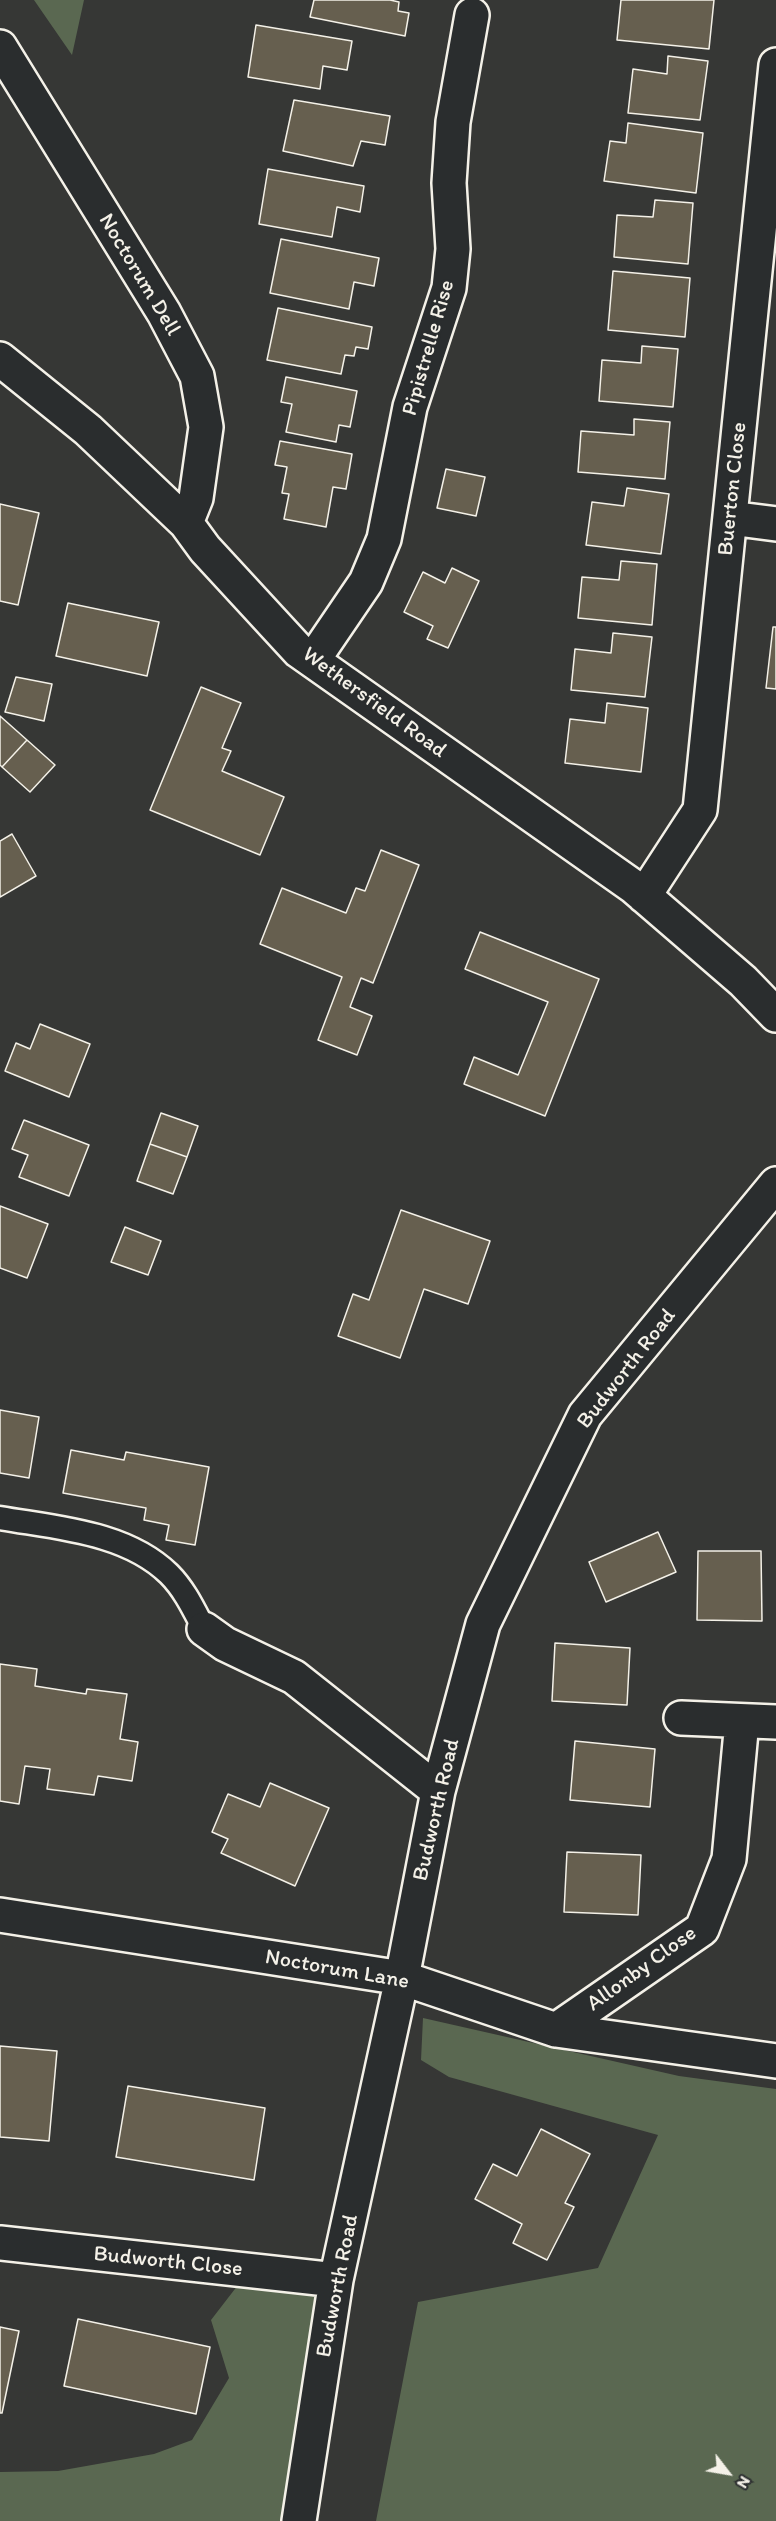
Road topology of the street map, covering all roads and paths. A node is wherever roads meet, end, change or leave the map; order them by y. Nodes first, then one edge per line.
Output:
1 (472, 15) dead end
2 (0, 47) edge
3 (775, 78) edge
4 (0, 359) edge
5 (730, 518) junction
6 (186, 523) junction
7 (776, 524) edge
8 (313, 660) junction
9 (644, 896) junction
10 (776, 1016) edge
11 (776, 1184) edge
12 (0, 1518) edge
13 (204, 1629) joint
14 (681, 1718) dead end
15 (742, 1721) junction
16 (776, 1722) edge
17 (438, 1791) junction
18 (0, 1915) edge
19 (402, 1978) junction
20 (556, 2030) junction
21 (776, 2061) edge
22 (0, 2244) edge
23 (336, 2280) junction
24 (299, 2521) edge

1 - 8 street, Pipistrelle Rise
2 - 6 street, Noctorum Dell
3 - 5 street, Buerton Close
4 - 6 street, Wethersfield Road
5 - 7 street
5 - 9 street, Buerton Close
6 - 8 street, Wethersfield Road
8 - 9 street, Wethersfield Road
9 - 10 street, Wethersfield Road
11 - 17 street, Budworth Road
12 - 13 lane
13 - 17 street
14 - 15 street
15 - 16 street
15 - 20 street, Allonby Close
17 - 19 street, Budworth Road
18 - 19 street, Noctorum Lane
19 - 20 street, Noctorum Lane
19 - 23 street, Budworth Road
20 - 21 street, Noctorum Lane
22 - 23 street, Budworth Close
23 - 24 street, Budworth Road

